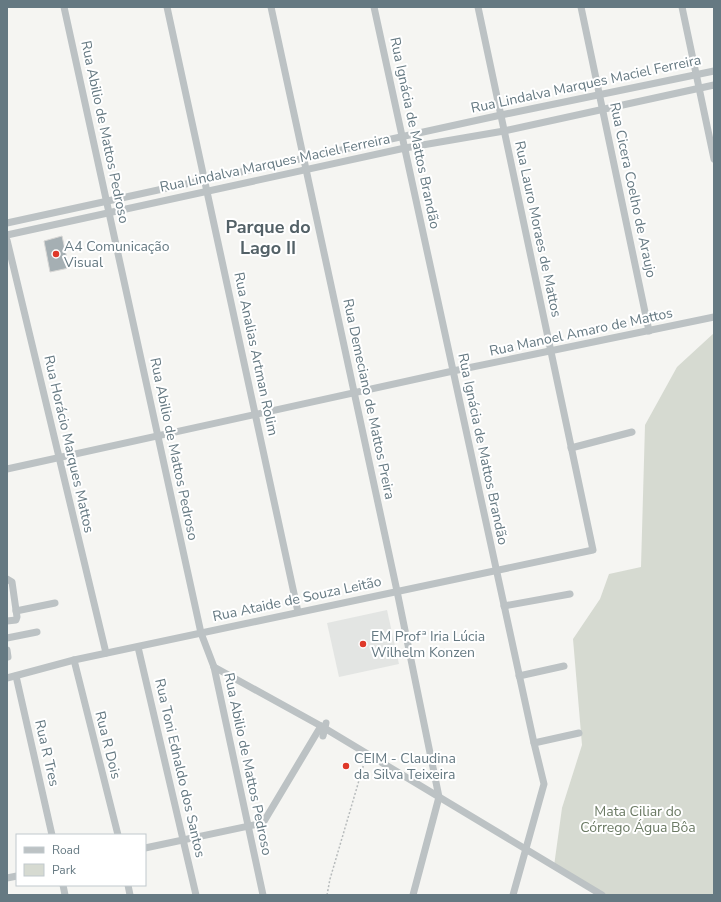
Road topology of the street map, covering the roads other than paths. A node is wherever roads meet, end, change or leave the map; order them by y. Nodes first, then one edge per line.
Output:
1 (64, 7) edge
2 (167, 7) edge
3 (271, 7) edge
4 (374, 7) edge
5 (478, 7) edge
6 (581, 7) edge
7 (682, 7) edge
8 (714, 71) edge
9 (696, 75) junction
10 (714, 85) edge
11 (699, 88) junction
12 (600, 96) junction
13 (603, 110) junction
14 (501, 115) junction
15 (504, 131) junction
16 (402, 136) junction
17 (405, 148) junction
18 (304, 158) junction
19 (714, 159) edge
20 (307, 174) junction
21 (205, 180) junction
22 (208, 191) junction
23 (107, 202) junction
24 (109, 213) junction
25 (7, 223) edge
26 (7, 235) edge
27 (7, 240) edge
28 (714, 317) edge
29 (649, 331) junction
30 (551, 352) junction
31 (450, 371) junction
32 (354, 393) junction
33 (259, 414) junction
34 (632, 432) dead end
35 (158, 436) junction
36 (571, 448) junction
37 (59, 458) junction
38 (7, 470) edge
39 (593, 550) joint
40 (492, 570) junction
41 (7, 579) edge
42 (397, 589) junction
43 (570, 594) dead end
44 (54, 603) dead end
45 (504, 606) junction
46 (16, 611) junction
47 (298, 612) junction
48 (7, 621) edge
49 (37, 632) dead end
50 (201, 633) junction
51 (7, 638) edge
52 (138, 647) junction
53 (106, 654) junction
54 (74, 660) junction
55 (564, 666) dead end
56 (214, 667) junction
57 (16, 676) junction
58 (519, 676) junction
59 (7, 678) edge
60 (323, 729) junction
61 (579, 733) dead end
62 (534, 743) junction
63 (444, 800) junction
64 (249, 828) junction
65 (52, 834) edge
66 (118, 834) edge
67 (184, 839) junction
68 (146, 848) edge
69 (526, 848) junction
70 (588, 887) junction
71 (196, 895) edge
72 (263, 895) edge
73 (413, 895) edge
74 (513, 895) edge
75 (586, 895) edge
76 (602, 895) edge

1 - 23 street, Rua Abilio de Mattos Pedroso
2 - 21 street, Rua Analias Artman Rolim
3 - 18 street, Rua Demeciano de Mattos Preira
4 - 16 street, Rua Ignácia de Mattos Brandão
5 - 14 street, Rua Lauro Moraes de Mattos
6 - 12 street, Rua Cicera Coelho de Araujo
7 - 9 street
8 - 9 street, Rua Lindalva Marques Maciel Ferreira
9 - 11 street
9 - 12 street, Rua Lindalva Marques Maciel Ferreira
10 - 11 street, Rua Lindalva Marques Maciel Ferreira
11 - 13 street, Rua Lindalva Marques Maciel Ferreira
11 - 19 street
12 - 13 street, Rua Cicera Coelho de Araujo
12 - 14 street, Rua Lindalva Marques Maciel Ferreira
13 - 15 street, Rua Lindalva Marques Maciel Ferreira
13 - 29 street, Rua Cicera Coelho de Araujo
14 - 15 street, Rua Lauro Moraes de Mattos
14 - 16 street, Rua Lindalva Marques Maciel Ferreira
15 - 17 street, Rua Lindalva Marques Maciel Ferreira
15 - 30 street, Rua Lauro Moraes de Mattos
16 - 17 street, Rua Ignácia de Mattos Brandão
16 - 18 street, Rua Lindalva Marques Maciel Ferreira
17 - 20 street, Rua Lindalva Marques Maciel Ferreira
17 - 31 street, Rua Ignácia de Mattos Brandão
18 - 20 street, Rua Demeciano de Mattos Preira
18 - 21 street, Rua Lindalva Marques Maciel Ferreira
20 - 22 street, Rua Lindalva Marques Maciel Ferreira
20 - 32 street, Rua Demeciano de Mattos Preira
21 - 22 street, Rua Analias Artman Rolim
21 - 23 street, Rua Lindalva Marques Maciel Ferreira
22 - 24 street, Rua Lindalva Marques Maciel Ferreira
22 - 33 street, Rua Analias Artman Rolim
23 - 24 street, Rua Abilio de Mattos Pedroso
23 - 25 street, Rua Lindalva Marques Maciel Ferreira
24 - 26 street, Rua Lindalva Marques Maciel Ferreira
24 - 35 street, Rua Abilio de Mattos Pedroso
27 - 37 street, Rua Horácio Marques Mattos
28 - 29 street, Rua Manoel Amaro de Mattos
29 - 30 street, Rua Manoel Amaro de Mattos
30 - 31 street, Rua Manoel Amaro de Mattos
30 - 36 street, Rua Lauro Moraes de Mattos
31 - 32 street, Rua Manoel Amaro de Mattos
31 - 40 street, Rua Ignácia de Mattos Brandão
32 - 33 street, Rua Manoel Amaro de Mattos
32 - 42 street, Rua Demeciano de Mattos Preira
33 - 35 street, Rua Manoel Amaro de Mattos
33 - 47 street, Rua Analias Artman Rolim
34 - 36 street
35 - 37 street, Rua Manoel Amaro de Mattos
35 - 50 street, Rua Abilio de Mattos Pedroso
36 - 39 street, Rua Lauro Moraes de Mattos
37 - 38 street, Rua Manoel Amaro de Mattos
37 - 53 street, Rua Horácio Marques Mattos
39 - 40 street, Rua Ataide de Souza Leitão
40 - 42 street, Rua Ataide de Souza Leitão
40 - 45 street, Rua Ignácia de Mattos Brandão
41 - 46 street
42 - 47 street, Rua Ataide de Souza Leitão
42 - 63 street, Rua Demeciano de Mattos Preira
43 - 45 street
44 - 46 street
45 - 58 street, Rua Ignácia de Mattos Brandão
46 - 48 street
47 - 50 street, Rua Ataide de Souza Leitão
49 - 51 street
50 - 52 street, Rua Ataide de Souza Leitão
50 - 56 street, Rua Abilio de Mattos Pedroso
52 - 53 street, Rua Ataide de Souza Leitão
52 - 67 street, Rua Toni Ednaldo dos Santos
53 - 54 street, Rua Ataide de Souza Leitão
54 - 57 street, Rua Ataide de Souza Leitão
54 - 66 street, Rua R Dois
55 - 58 street
56 - 60 street
56 - 64 street, Rua Abilio de Mattos Pedroso
57 - 59 street, Rua Ataide de Souza Leitão
57 - 65 street, Rua R Tres
58 - 62 street, Rua Ignácia de Mattos Brandão
60 - 63 street
60 - 64 street
61 - 62 street
62 - 69 street, Rua Ignácia de Mattos Brandão
63 - 69 street
63 - 73 street
64 - 67 street
64 - 72 street, Rua Abilio de Mattos Pedroso
67 - 68 street
67 - 71 street, Rua Toni Ednaldo dos Santos
69 - 70 street
69 - 74 street, Rua Ignácia de Mattos Brandão
70 - 75 street
70 - 76 street

